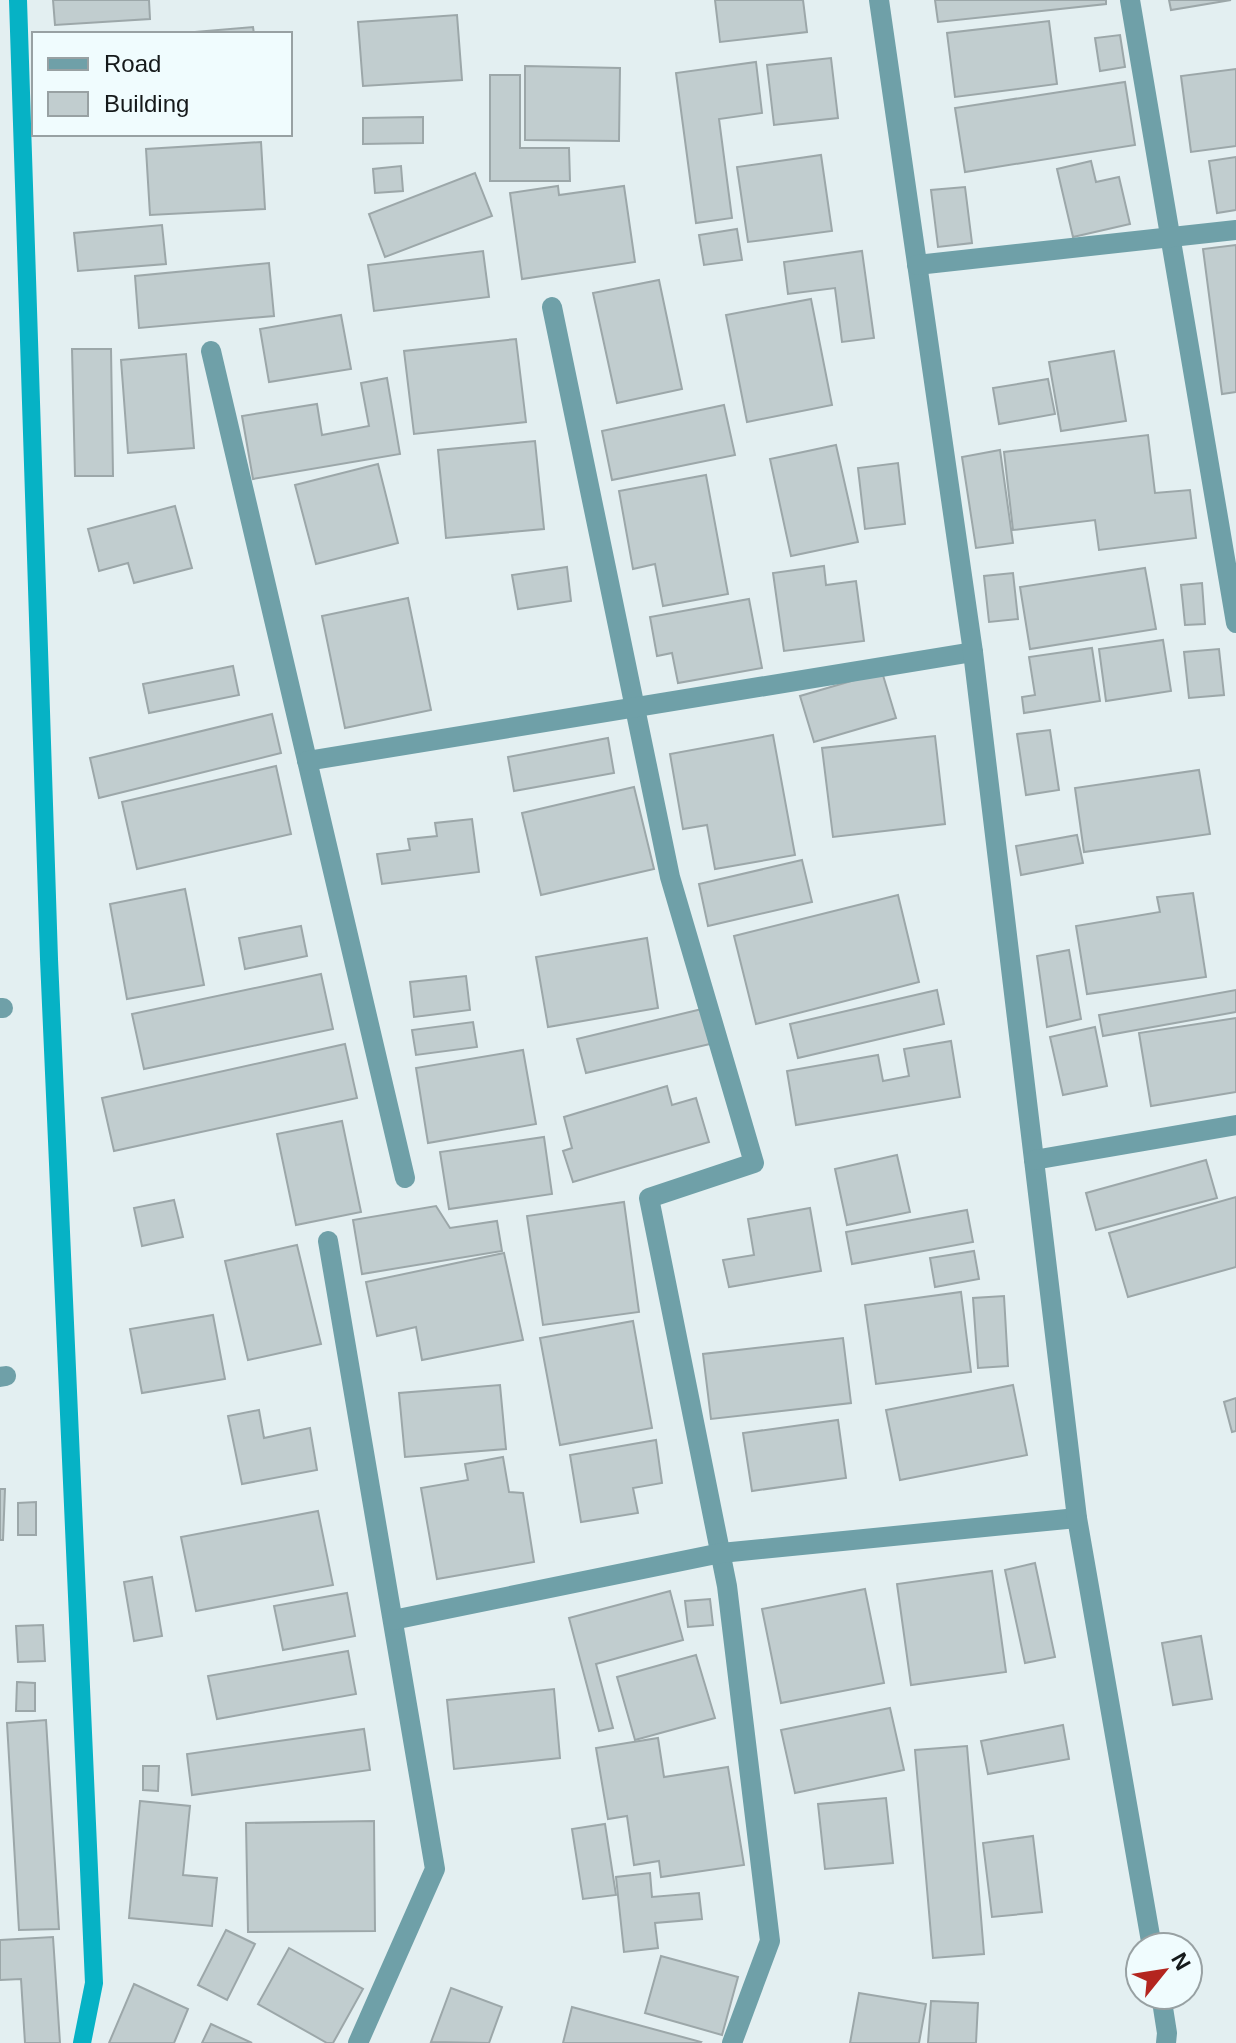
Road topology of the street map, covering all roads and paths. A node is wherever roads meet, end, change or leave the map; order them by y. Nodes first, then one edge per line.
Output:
1 (879, 0) edge
2 (1130, 0) edge
3 (1236, 230) edge
4 (1170, 238) junction
5 (917, 265) junction
6 (552, 307) dead end
7 (211, 351) dead end
8 (1236, 623) edge
9 (973, 652) junction
10 (634, 708) junction
11 (307, 761) junction
12 (1236, 1125) edge
13 (1034, 1160) junction
14 (405, 1178) dead end
15 (328, 1241) dead end
16 (1077, 1518) junction
17 (721, 1553) junction
18 (393, 1620) junction
19 (1149, 1931) edge
20 (1164, 2011) edge
21 (358, 2043) edge
22 (732, 2043) edge
23 (1166, 2043) edge

1 - 5 street
2 - 4 street
3 - 4 street
4 - 5 street
4 - 8 street
5 - 9 street
6 - 10 street
7 - 11 street
9 - 10 street
9 - 13 street
10 - 11 street
10 - 17 street
11 - 14 street
12 - 13 street
13 - 16 street
15 - 18 street
16 - 17 street
16 - 19 street
17 - 18 street
17 - 22 street
18 - 21 street
20 - 23 street

